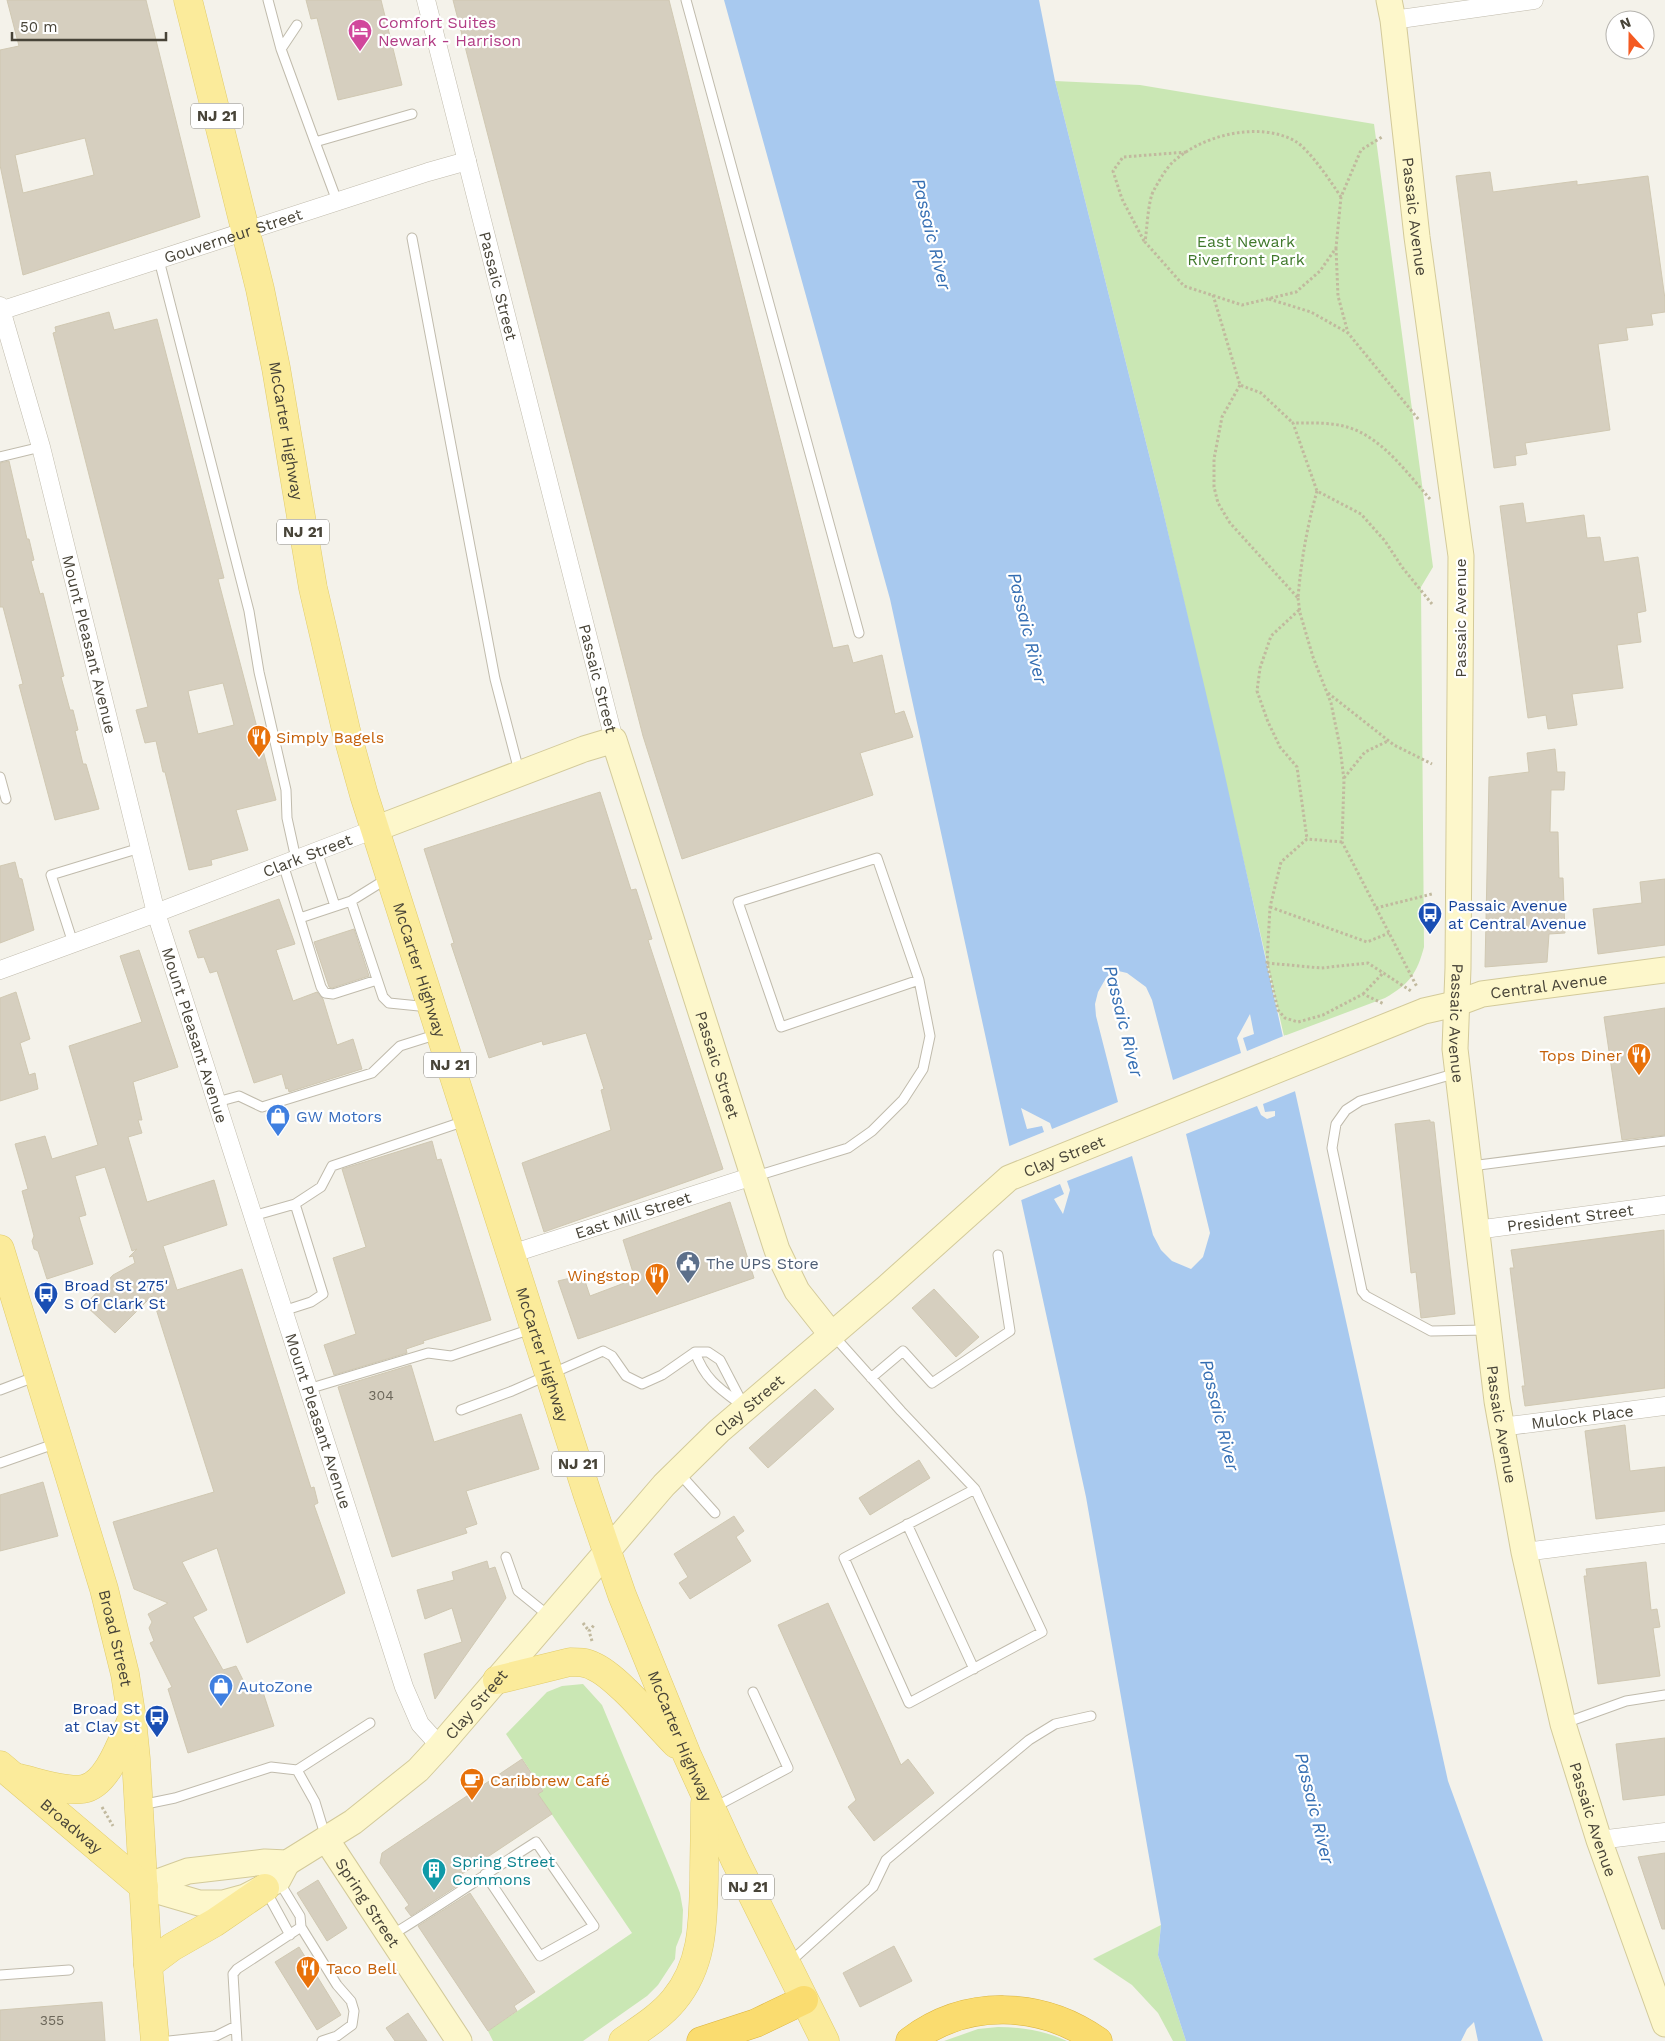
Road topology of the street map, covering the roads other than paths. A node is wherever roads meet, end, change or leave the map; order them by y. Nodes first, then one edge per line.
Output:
1 (188, 0) edge
2 (268, 0) edge
3 (426, 0) edge
4 (686, 0) edge
5 (1534, 0) edge
6 (1391, 10) edge
7 (297, 25) dead end
8 (281, 49) junction
9 (412, 114) dead end
10 (315, 142) junction
11 (467, 161) junction
12 (337, 201) junction
13 (246, 231) junction
14 (412, 238) dead end
15 (159, 260) junction
16 (0, 309) edge
17 (41, 447) junction
18 (0, 457) edge
19 (859, 633) dead end
20 (614, 740) junction
21 (520, 774) junction
22 (0, 777) edge
23 (6, 799) dead end
24 (375, 829) junction
25 (140, 848) junction
26 (317, 851) junction
27 (290, 862) junction
28 (390, 877) junction
29 (351, 901) junction
30 (335, 906) junction
31 (156, 914) junction
32 (300, 918) junction
33 (74, 944) junction
34 (0, 970) edge
35 (1665, 970) edge
36 (377, 980) junction
37 (919, 980) junction
38 (1456, 1004) junction
39 (432, 1007) junction
40 (440, 1033) junction
41 (1294, 1062) joint
42 (1457, 1073) junction
43 (217, 1102) junction
44 (468, 1120) junction
45 (1665, 1142) edge
46 (1468, 1166) junction
47 (753, 1176) junction
48 (295, 1204) junction
49 (1665, 1205) edge
50 (253, 1216) junction
51 (1476, 1230) junction
52 (0, 1249) edge
53 (511, 1254) junction
54 (998, 1255) dead end
55 (283, 1311) junction
56 (534, 1328) junction
57 (1488, 1330) junction
58 (831, 1334) junction
59 (695, 1352) junction
60 (549, 1374) junction
61 (39, 1376) junction
62 (871, 1378) junction
63 (308, 1389) junction
64 (0, 1390) edge
65 (1665, 1406) edge
66 (745, 1408) junction
67 (460, 1410) dead end
68 (1501, 1427) junction
69 (59, 1442) junction
70 (0, 1463) edge
71 (677, 1472) junction
72 (976, 1488) junction
73 (715, 1512) dead end
74 (907, 1524) junction
75 (1665, 1534) edge
76 (1524, 1552) junction
77 (607, 1553) junction
78 (506, 1556) dead end
79 (551, 1618) junction
80 (974, 1669) junction
81 (497, 1680) junction
82 (753, 1692) dead end
83 (1665, 1696) edge
84 (1091, 1716) dead end
85 (132, 1719) junction
86 (370, 1723) dead end
87 (1563, 1724) junction
88 (440, 1746) junction
89 (687, 1756) junction
90 (297, 1770) junction
91 (8, 1771) edge
92 (708, 1803) junction
93 (139, 1806) junction
94 (1665, 1832) edge
95 (326, 1839) junction
96 (1599, 1840) junction
97 (486, 1874) junction
98 (276, 1877) junction
99 (144, 1887) junction
100 (301, 1927) junction
101 (290, 1935) junction
102 (390, 1936) junction
103 (148, 1965) junction
104 (786, 1965) junction
105 (69, 1970) dead end
106 (0, 1975) edge
107 (804, 2000) junction
108 (1665, 2024) edge
109 (236, 2026) junction
110 (155, 2041) edge
111 (169, 2041) edge
112 (237, 2041) edge
113 (322, 2041) edge
114 (459, 2041) edge
115 (623, 2041) edge
116 (701, 2041) edge
117 (825, 2041) edge
118 (910, 2041) edge
119 (1098, 2041) edge

1 - 13 main road, McCarter Highway / NJ 21
2 - 8 lane
3 - 11 street, Passaic Street
4 - 19 lane
5 - 6 street
6 - 38 main road, Passaic Avenue
7 - 8 lane
8 - 10 lane
9 - 10 lane
10 - 12 lane
11 - 12 street, Gouverneur Street
11 - 20 street, Passaic Street
12 - 13 street, Gouverneur Street
13 - 15 street, Gouverneur Street
13 - 24 main road, McCarter Highway / NJ 21
14 - 21 lane
15 - 16 street, Gouverneur Street
15 - 27 lane
16 - 17 street, Mount Pleasant Avenue
17 - 18 lane
17 - 25 street, Mount Pleasant Avenue
20 - 21 main road, Clark Street
20 - 47 main road, Passaic Street
21 - 24 main road, Clark Street
22 - 23 lane
24 - 26 street, Clark Street
24 - 28 main road, McCarter Highway / NJ 21
25 - 31 street, Mount Pleasant Avenue
25 - 33 lane
26 - 27 street, Clark Street
26 - 30 lane
27 - 31 street, Clark Street
27 - 32 lane
28 - 29 lane
28 - 39 main road, McCarter Highway / NJ 21
29 - 30 lane
29 - 36 lane
30 - 32 lane
31 - 33 street, Clark Street
31 - 43 street, Mount Pleasant Avenue
32 - 36 lane
33 - 34 street, Clark Street
35 - 38 main road, Central Avenue
36 - 39 lane
37 - 37 lane
37 - 47 lane
38 - 41 main road, Central Avenue
38 - 42 main road, Passaic Avenue
39 - 40 main road, McCarter Highway / NJ 21
40 - 43 lane
40 - 44 main road, McCarter Highway / NJ 21
41 - 58 main road, Clay Street
42 - 46 main road, Passaic Avenue
42 - 57 lane
43 - 50 street, Mount Pleasant Avenue
44 - 48 lane
44 - 53 main road, McCarter Highway / NJ 21
45 - 46 lane
46 - 51 main road, Passaic Avenue
47 - 53 street, East Mill Street
47 - 58 main road, Passaic Street
48 - 50 lane
48 - 55 lane
49 - 51 street, President Street
50 - 55 street, Mount Pleasant Avenue
51 - 57 main road, Passaic Avenue
52 - 61 main road, Broad Street
53 - 56 main road, McCarter Highway / NJ 21
54 - 62 lane
55 - 63 street, Mount Pleasant Avenue
56 - 60 main road, McCarter Highway / NJ 21
56 - 63 lane
57 - 68 main road, Passaic Avenue
58 - 62 lane
58 - 66 main road, Clay Street
59 - 60 lane
59 - 66 lane
59 - 66 lane
60 - 67 lane
60 - 77 main road, McCarter Highway / NJ 21
61 - 64 lane
61 - 69 main road, Broad Street
62 - 72 lane
63 - 88 street, Mount Pleasant Avenue
65 - 68 street, Mulock Place
66 - 71 main road, Clay Street
68 - 76 main road, Passaic Avenue
69 - 70 lane
69 - 85 main road, Broad Street
71 - 73 lane
71 - 77 main road, Clay Street
72 - 74 lane
72 - 80 lane
74 - 80 lane
74 - 80 lane
75 - 76 street
76 - 87 main road, Passaic Avenue
77 - 79 main road, Clay Street
77 - 89 main road, McCarter Highway / NJ 21
78 - 79 lane
79 - 81 main road, Clay Street
81 - 88 main road, Clay Street
81 - 89 main road
82 - 92 lane
83 - 87 lane
84 - 104 lane
85 - 91 main road
85 - 93 main road, Broad Street
86 - 90 lane
87 - 96 main road, Passaic Avenue
88 - 95 main road, Clay Street
89 - 92 main road, McCarter Highway / NJ 21
90 - 93 lane
90 - 95 lane
91 - 99 main road, Broadway
92 - 104 main road, McCarter Highway / NJ 21
92 - 115 main road
93 - 99 main road, Broad Street
94 - 96 street
95 - 98 main road, Clay Street
95 - 102 main road, Spring Street
96 - 108 main road, Passaic Avenue
97 - 97 lane
97 - 102 lane
98 - 99 main road, Clay Street
98 - 99 main road
98 - 100 lane
98 - 101 lane
98 - 103 main road
99 - 103 main road, Broad Street
100 - 101 lane
100 - 113 lane
101 - 109 lane
102 - 114 main road, Spring Street
103 - 110 main road, Broad Street
104 - 107 main road, McCarter Highway / NJ 21
105 - 106 lane
107 - 116 highway
107 - 117 main road, McCarter Highway / NJ 21
109 - 111 lane
109 - 112 lane
118 - 119 highway

